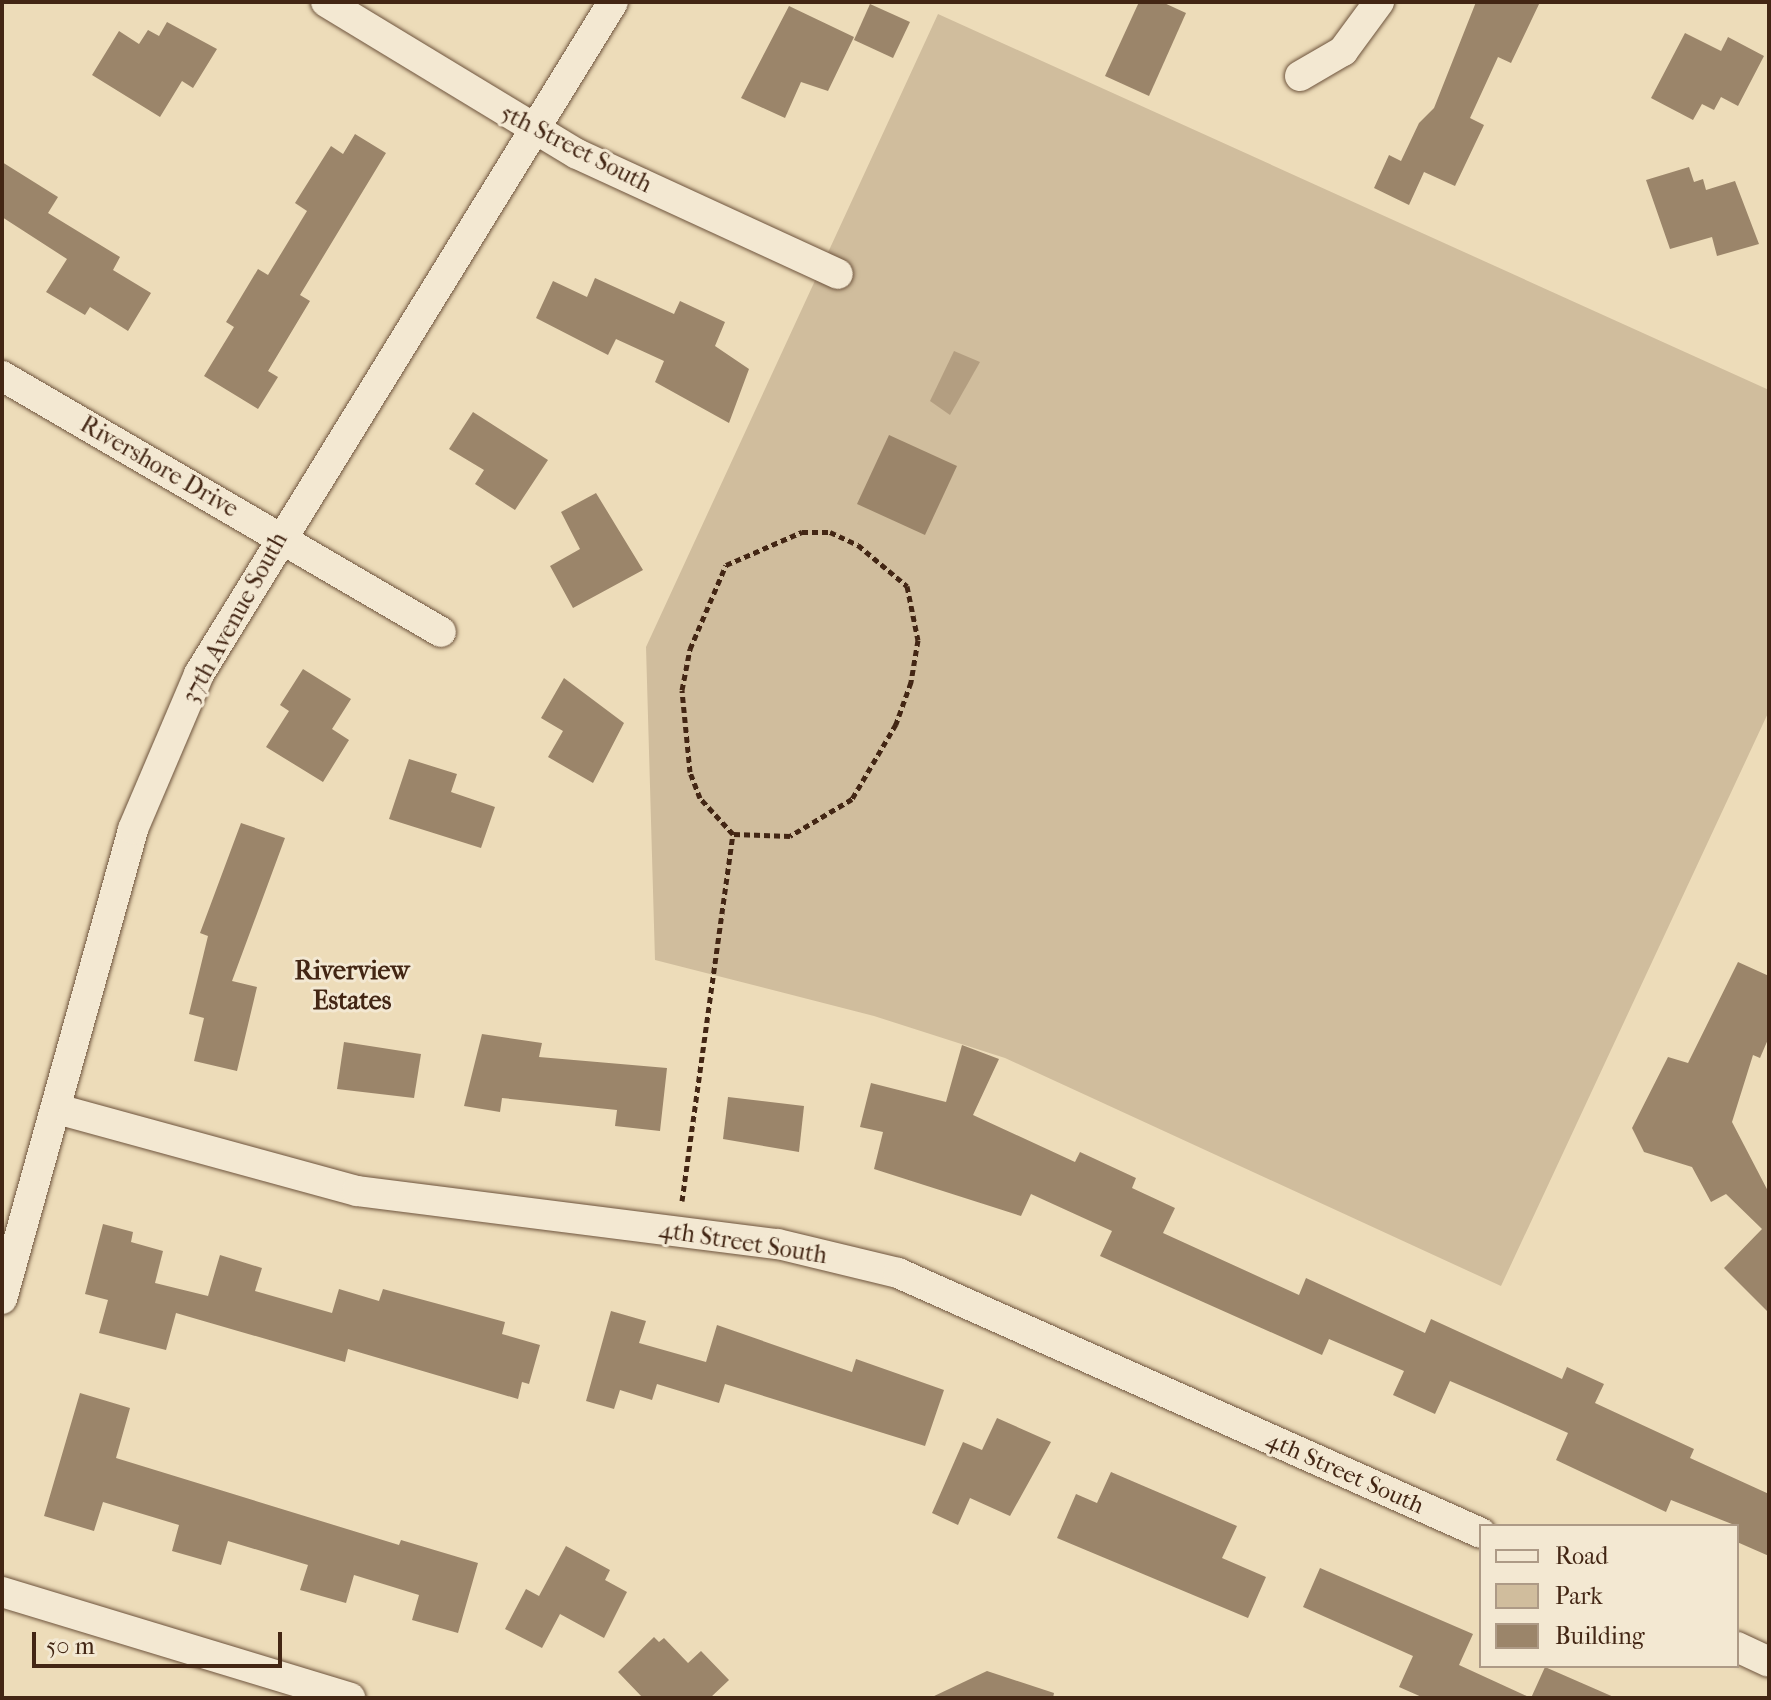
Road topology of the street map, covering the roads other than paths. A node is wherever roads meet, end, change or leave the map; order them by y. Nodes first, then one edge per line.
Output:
1 (326, 2) edge
2 (613, 2) edge
3 (1379, 2) edge
4 (1300, 76) dead end
5 (534, 129) junction
6 (838, 274) dead end
7 (2, 376) edge
8 (280, 537) junction
9 (441, 632) dead end
10 (57, 1109) junction
11 (2, 1299) edge
12 (1479, 1532) edge
13 (2, 1592) edge
14 (1739, 1648) edge
15 (1769, 1662) edge
16 (350, 1698) edge

1 - 5 street, 5th Street South
2 - 5 street, 37th Avenue South
3 - 4 street
5 - 6 street, 5th Street South
5 - 8 street, 37th Avenue South
7 - 8 street, Rivershore Drive
8 - 9 street, Rivershore Drive
8 - 10 street, 37th Avenue South
10 - 11 street, 37th Avenue South
10 - 12 street, 4th Street South
13 - 16 street
14 - 15 street

